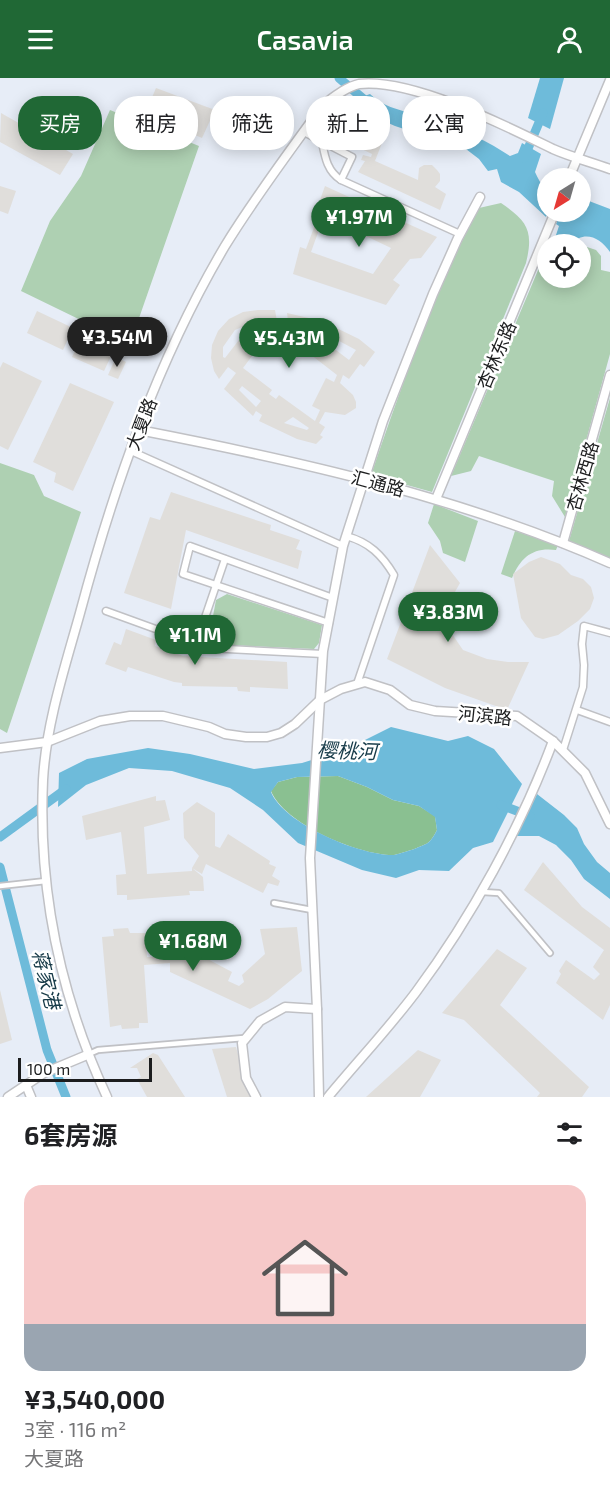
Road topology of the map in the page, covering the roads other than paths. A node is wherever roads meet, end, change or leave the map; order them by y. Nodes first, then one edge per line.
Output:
1 (610, 80) edge
2 (392, 81) edge
3 (304, 132) joint
4 (324, 150) edge
5 (339, 150) edge
6 (578, 158) junction
7 (574, 168) edge
8 (610, 169) edge
9 (341, 180) junction
10 (480, 198) dead end
11 (551, 222) edge
12 (460, 234) junction
13 (610, 375) edge
14 (139, 430) junction
15 (131, 451) junction
16 (365, 479) junction
17 (436, 499) junction
18 (346, 536) junction
19 (563, 543) junction
20 (342, 546) junction
21 (225, 559) junction
22 (610, 563) edge
23 (216, 585) junction
24 (333, 598) junction
25 (106, 611) dead end
26 (204, 620) junction
27 (328, 622) junction
28 (610, 633) edge
29 (196, 644) junction
30 (217, 648) junction
31 (323, 654) junction
32 (357, 684) junction
33 (320, 700) junction
34 (577, 710) junction
35 (610, 722) edge
36 (553, 741) junction
37 (47, 742) junction
38 (0, 748) edge
39 (563, 750) junction
40 (610, 824) edge
41 (46, 881) junction
42 (0, 886) edge
43 (481, 892) junction
44 (273, 903) dead end
45 (312, 910) junction
46 (550, 953) dead end
47 (317, 1009) junction
48 (247, 1038) junction
49 (87, 1055) junction
50 (26, 1085) junction
51 (8, 1097) edge
52 (31, 1097) edge
53 (107, 1097) edge
54 (256, 1097) edge
55 (319, 1097) edge
56 (328, 1097) edge

1 - 6 street
2 - 3 street, 大夏路
2 - 6 street
3 - 14 street, 大夏路
4 - 9 street
5 - 9 street
6 - 7 street
6 - 8 street
9 - 12 street
10 - 12 street
11 - 17 street, 杏林东路
12 - 16 street
13 - 19 street, 杏林西路
14 - 15 street, 大夏路
14 - 16 street, 汇通路
15 - 20 street
15 - 37 street, 大夏路
16 - 17 street, 汇通路
16 - 18 street
17 - 19 street, 汇通路
18 - 20 street
18 - 32 street
19 - 22 street, 汇通路
20 - 24 street
21 - 23 street
21 - 23 street
21 - 24 street
23 - 26 street
23 - 27 street
24 - 27 street
25 - 29 street
26 - 29 street
26 - 30 street
27 - 31 street
28 - 34 street
29 - 30 street
30 - 31 street
31 - 33 street
32 - 33 street
32 - 36 street, 河滨路
33 - 37 street
33 - 45 street
34 - 35 street
34 - 39 street
36 - 39 street, 河滨路
36 - 43 street
37 - 38 street
37 - 41 street, 大夏路
39 - 40 street, 河滨路
41 - 42 lane
41 - 49 street, 大夏路
43 - 46 lane
43 - 56 street
44 - 45 lane
45 - 47 street
47 - 48 street
47 - 55 street
48 - 49 lane
48 - 54 street
49 - 50 street
49 - 53 street, 大夏路
50 - 51 street
50 - 52 street

